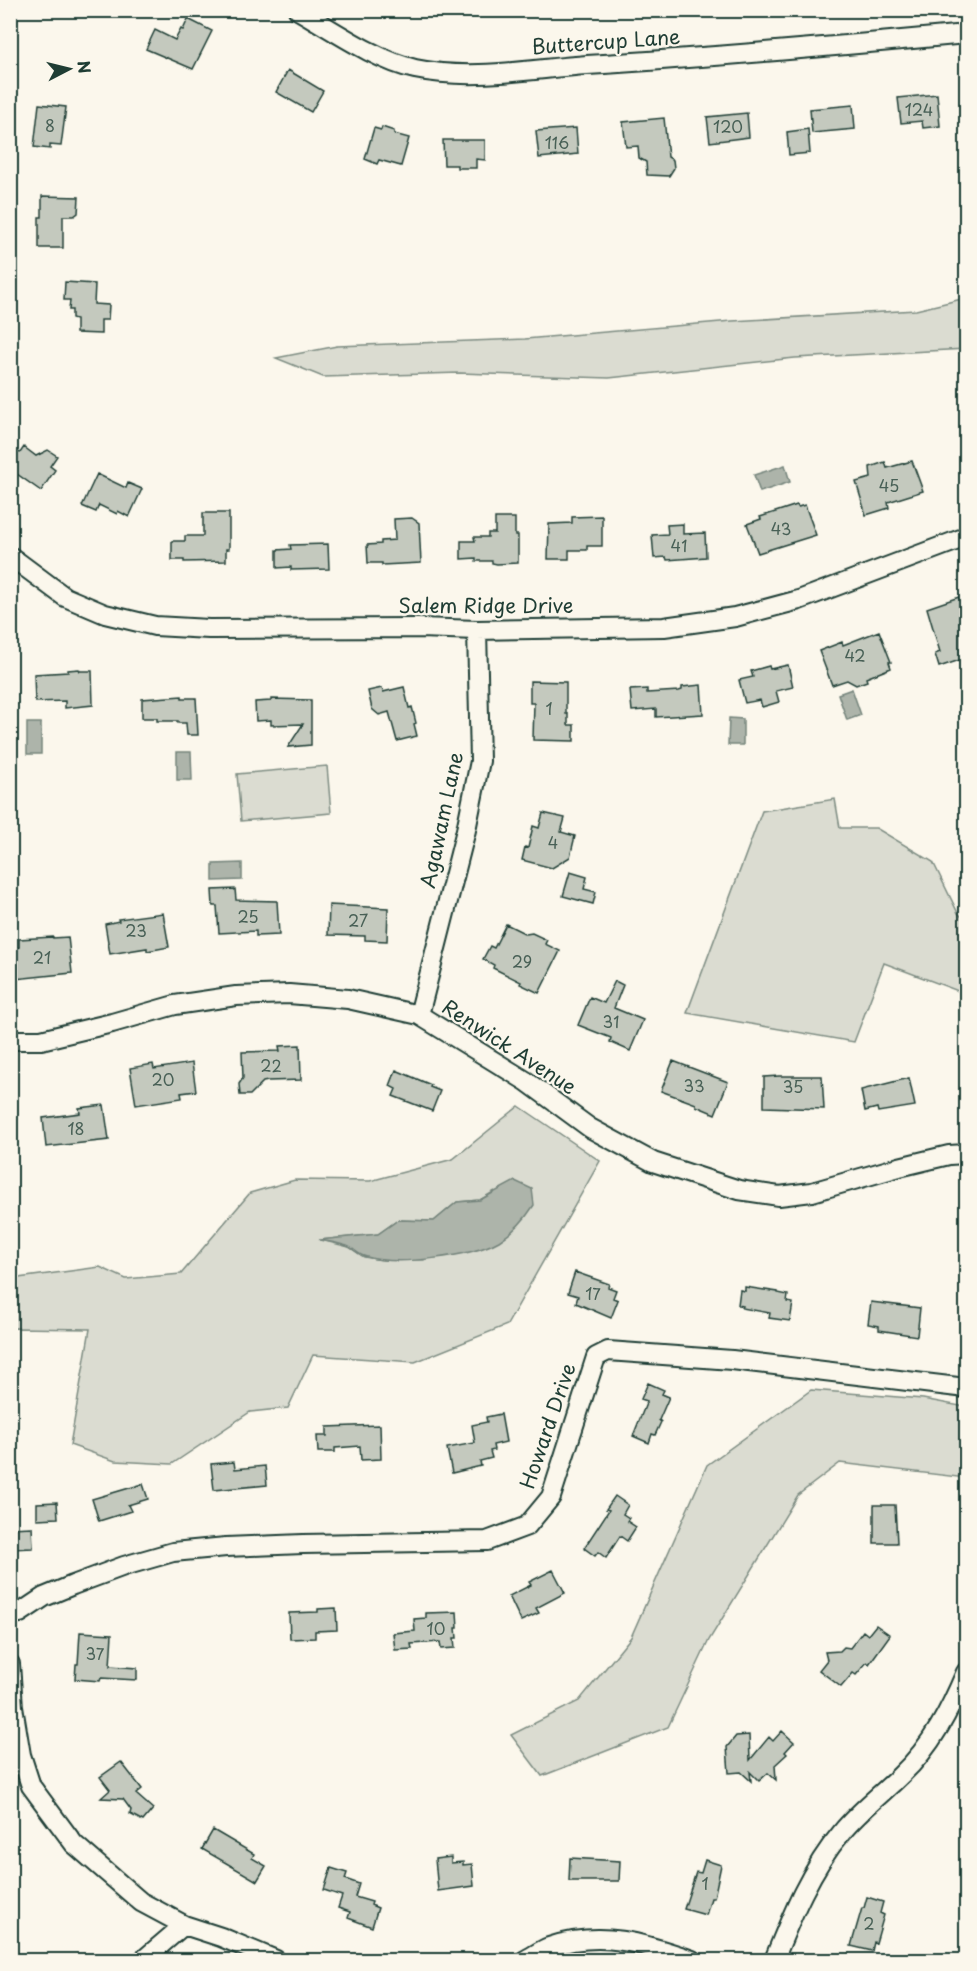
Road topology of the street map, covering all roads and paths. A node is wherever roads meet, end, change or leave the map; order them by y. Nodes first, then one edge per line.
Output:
1 (298, 10) edge
2 (966, 34) edge
3 (966, 537) edge
4 (10, 556) edge
5 (477, 630) junction
6 (418, 1015) junction
7 (10, 1040) edge
8 (966, 1154) edge
9 (966, 1388) edge
10 (10, 1615) edge
11 (10, 1664) edge
12 (966, 1672) edge
13 (184, 1924) junction
14 (143, 1960) edge
15 (276, 1960) edge
16 (525, 1960) edge
17 (692, 1960) edge
18 (774, 1960) edge

1 - 2 street, Buttercup Lane
3 - 5 street, Salem Ridge Drive
4 - 5 street, Salem Ridge Drive
5 - 6 street, Agawam Lane
6 - 7 street, Renwick Avenue
6 - 8 street, Renwick Avenue
9 - 10 street, Howard Drive
11 - 13 street
12 - 18 street
13 - 14 street
13 - 15 street
16 - 17 street

